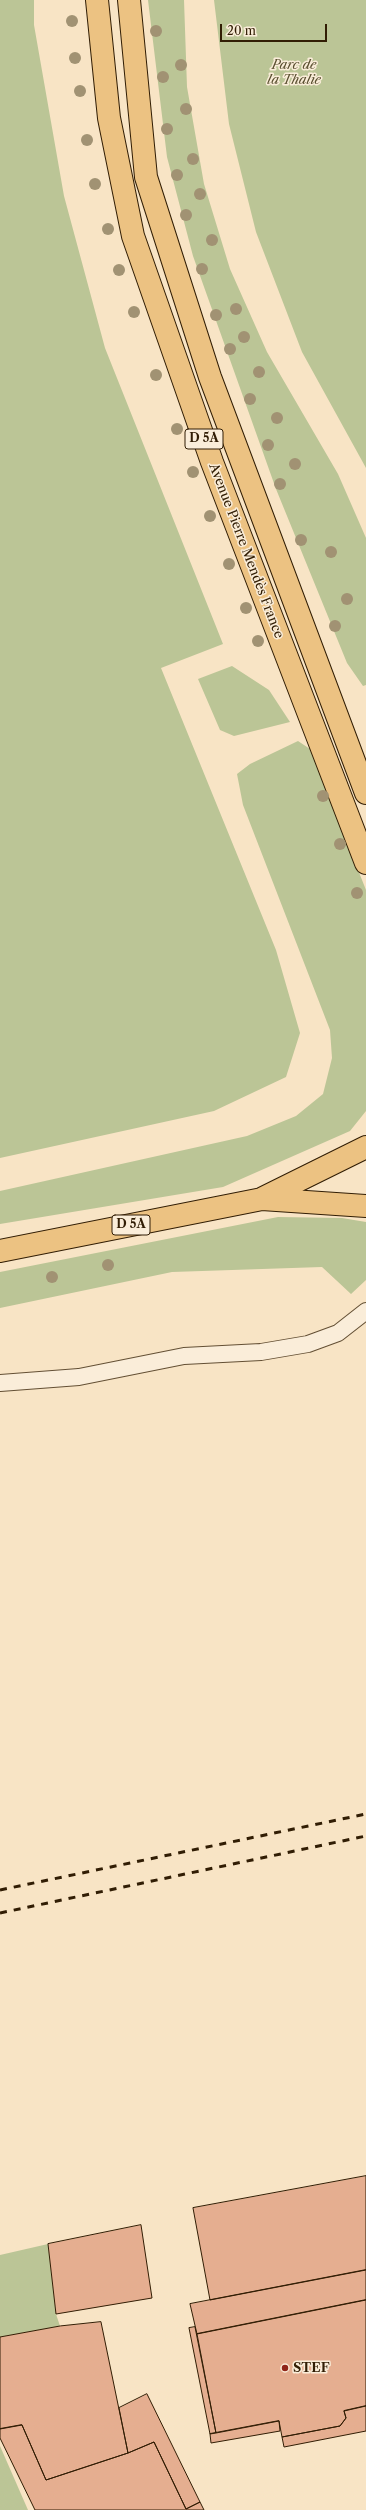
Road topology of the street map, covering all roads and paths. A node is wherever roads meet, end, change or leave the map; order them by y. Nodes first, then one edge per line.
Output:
1 (97, 0) edge
2 (129, 0) edge
3 (366, 793) edge
4 (366, 863) edge
5 (366, 1147) edge
6 (262, 1199) junction
7 (366, 1206) edge
8 (0, 1251) edge
9 (366, 1311) edge
10 (0, 1383) edge

1 - 4 main road, Avenue Pierre Mendès France / D 5A
2 - 3 main road, Avenue Pierre Mendès France / D 5A
5 - 6 main road, D 5A
6 - 7 main road, D 5A
6 - 8 main road, D 5A
9 - 10 lane

